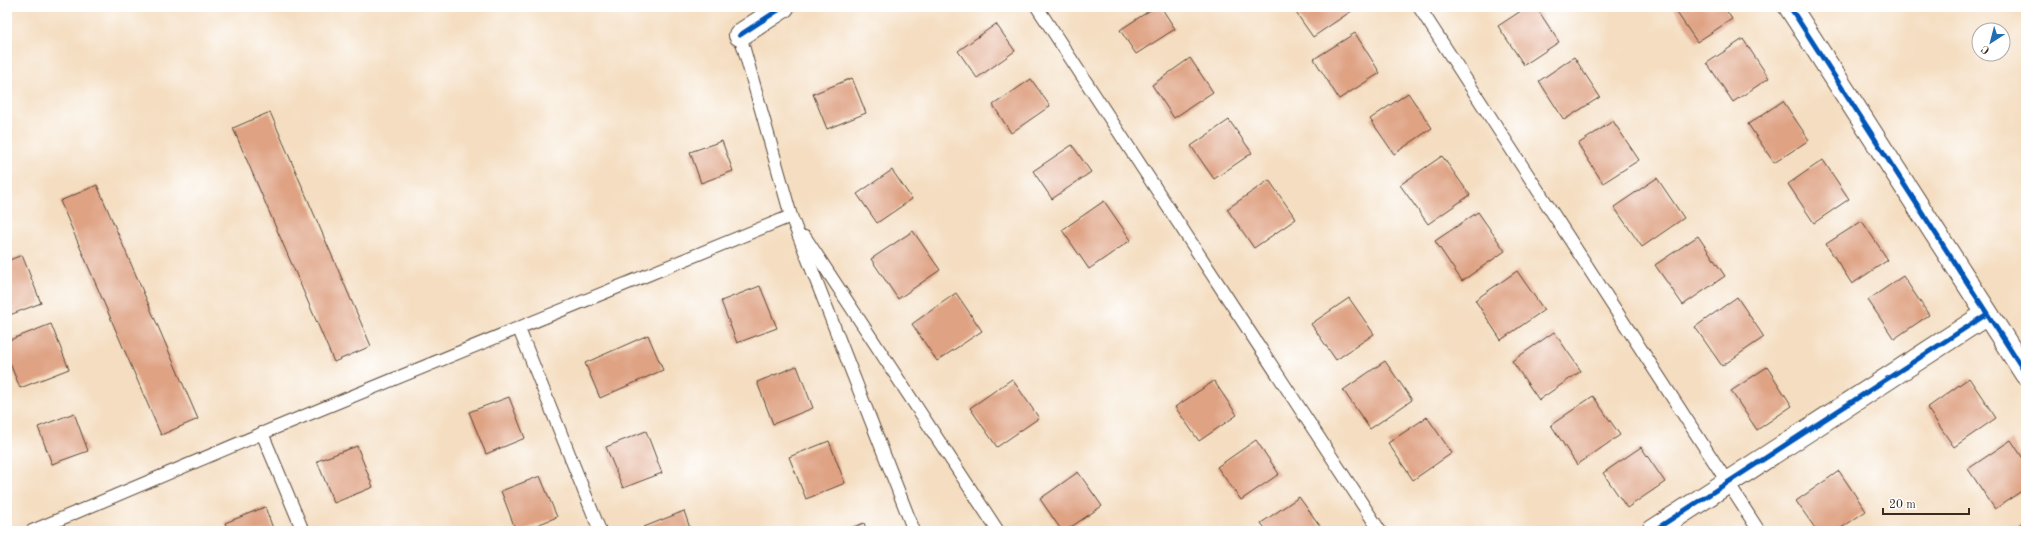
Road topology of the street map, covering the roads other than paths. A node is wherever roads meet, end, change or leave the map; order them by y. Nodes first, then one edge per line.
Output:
1 (783, 7) edge
2 (1037, 7) edge
3 (1419, 7) edge
4 (1790, 7) edge
5 (740, 35) joint
6 (791, 216) junction
7 (1987, 314) junction
8 (519, 329) junction
9 (2026, 374) edge
10 (262, 434) junction
11 (1727, 482) junction
12 (32, 531) edge
13 (303, 531) edge
14 (600, 531) edge
15 (914, 531) edge
16 (998, 531) edge
17 (1380, 531) edge
18 (1653, 531) edge
19 (1758, 531) edge

1 - 5 street
2 - 17 lane
3 - 11 lane
4 - 7 street
5 - 6 lane
6 - 8 lane
6 - 15 lane
6 - 16 lane
7 - 9 street
7 - 11 street
8 - 10 lane
8 - 14 lane
10 - 12 lane
10 - 13 lane
11 - 18 street
11 - 19 lane

